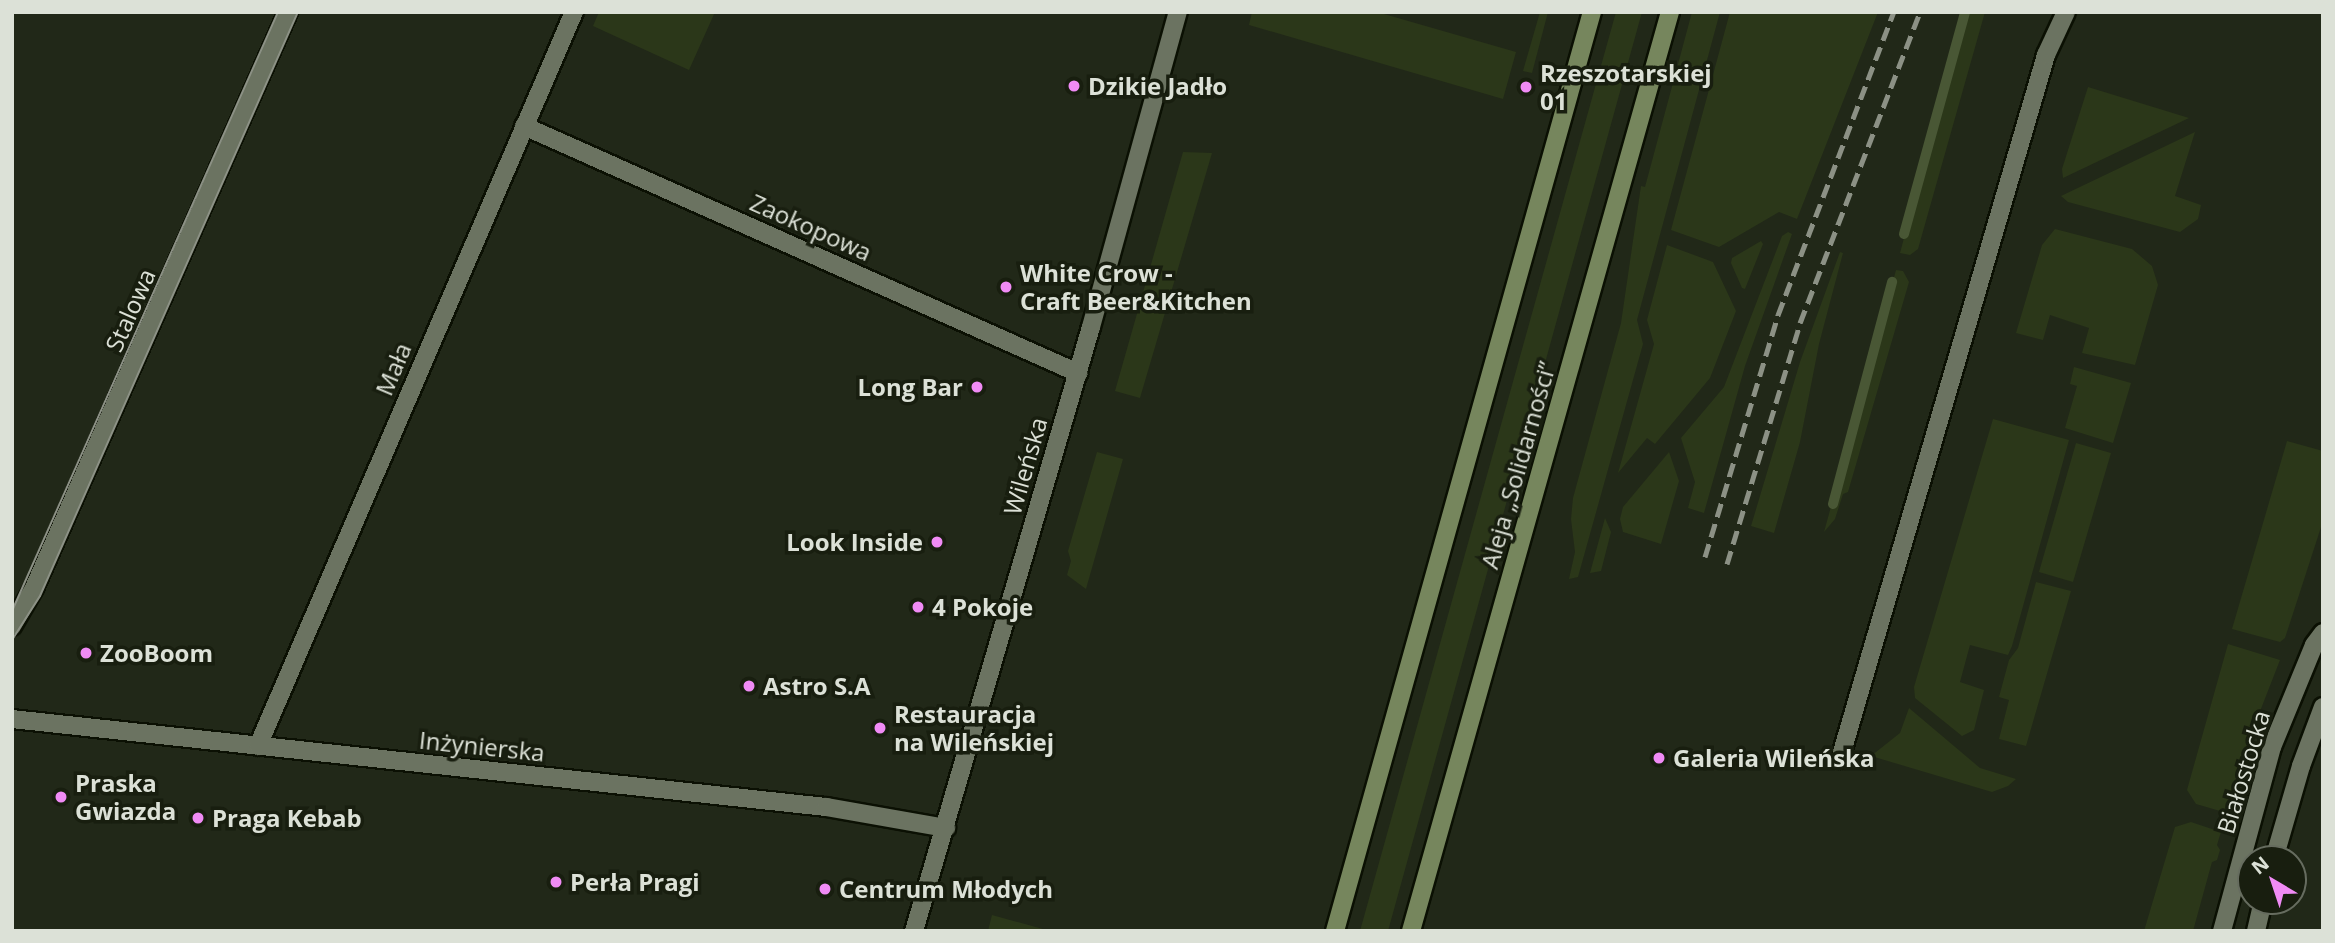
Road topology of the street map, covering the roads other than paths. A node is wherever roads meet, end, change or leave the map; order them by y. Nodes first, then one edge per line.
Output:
1 (288, 12) edge
2 (574, 12) edge
3 (1178, 12) edge
4 (1592, 12) edge
5 (1670, 12) edge
6 (2066, 12) edge
7 (524, 126) junction
8 (1078, 373) junction
9 (12, 626) edge
10 (2323, 633) edge
11 (2323, 707) edge
12 (12, 719) edge
13 (258, 746) junction
14 (1840, 759) dead end
15 (946, 828) junction
16 (2278, 845) edge
17 (914, 931) edge
18 (1335, 931) edge
19 (1411, 931) edge
20 (2222, 931) edge

1 - 9 street, Stalowa
2 - 7 street, Mała
3 - 8 street, Wileńska
4 - 18 main road, Aleja „Solidarności”
5 - 19 main road, Aleja „Solidarności”
6 - 14 street
7 - 8 street, Zaokopowa
7 - 13 street, Mała
8 - 15 street, Wileńska
10 - 20 street, Białostocka
11 - 16 street
12 - 13 street, Inżynierska
13 - 15 street, Inżynierska
15 - 17 street, Wileńska

